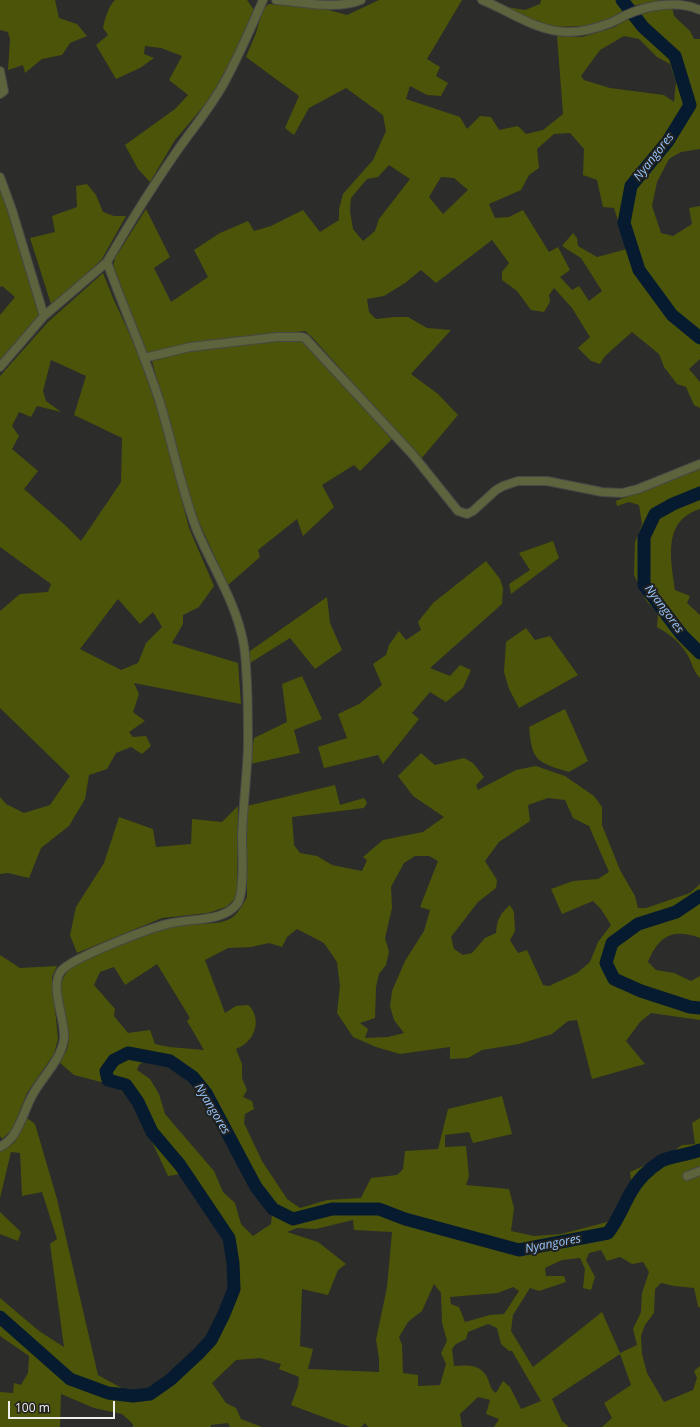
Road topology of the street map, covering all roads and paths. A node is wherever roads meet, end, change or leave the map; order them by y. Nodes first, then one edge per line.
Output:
1 (263, 0) edge
2 (276, 0) edge
3 (361, 0) edge
4 (482, 0) edge
5 (700, 10) edge
6 (0, 71) edge
7 (0, 94) edge
8 (0, 176) edge
9 (107, 262) junction
10 (44, 316) junction
11 (144, 358) junction
12 (0, 367) edge
13 (700, 464) edge
14 (0, 1147) edge
15 (700, 1171) edge
16 (687, 1176) dead end

1 - 9 street
2 - 3 street
4 - 5 street
6 - 7 street
8 - 10 street
9 - 10 street
9 - 11 street
10 - 12 street
11 - 13 street
11 - 14 street
15 - 16 street

